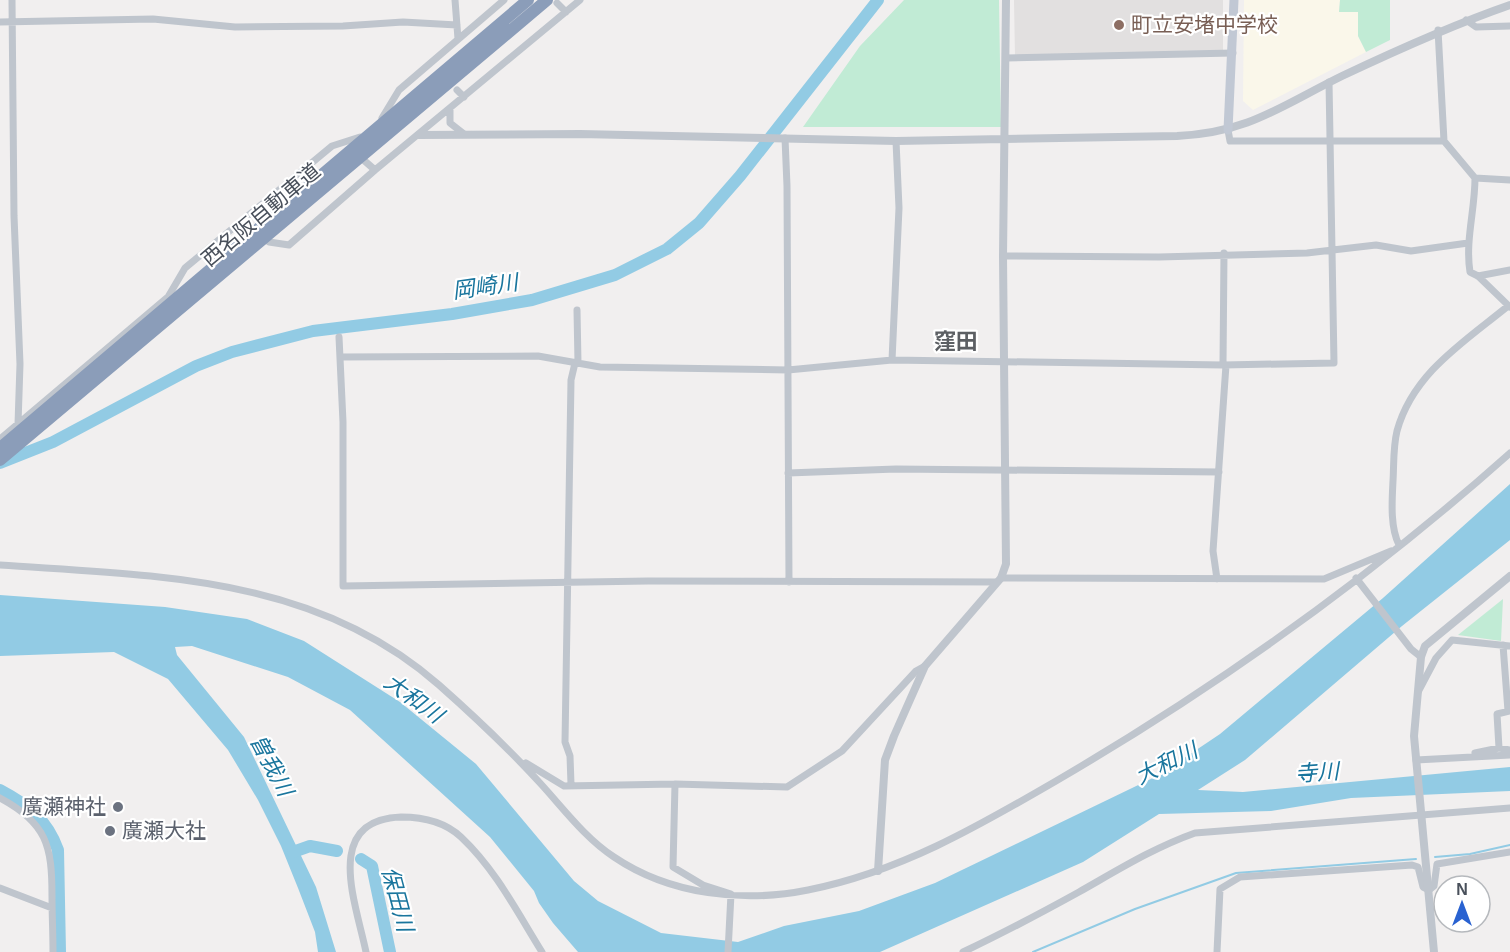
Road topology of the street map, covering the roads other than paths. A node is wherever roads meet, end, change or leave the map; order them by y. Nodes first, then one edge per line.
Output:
1 (12, 0) edge
2 (455, 0) edge
3 (504, 0) edge
4 (528, 0) edge
5 (580, 0) edge
6 (1006, 0) edge
7 (1234, 0) edge
8 (552, 2) edge
9 (1510, 4) edge
10 (566, 12) junction
11 (1466, 20) junction
12 (0, 22) edge
13 (12, 22) junction
14 (457, 25) junction
15 (1510, 26) edge
16 (1438, 30) junction
17 (458, 39) junction
18 (1233, 53) junction
19 (1006, 58) junction
20 (1329, 82) junction
21 (458, 90) dead end
22 (464, 97) junction
23 (411, 106) junction
24 (450, 108) junction
25 (1228, 130) junction
26 (419, 135) junction
27 (465, 135) junction
28 (785, 138) junction
29 (1006, 139) junction
30 (896, 141) junction
31 (1330, 141) junction
32 (1444, 141) junction
33 (344, 142) junction
34 (375, 170) junction
35 (1476, 178) junction
36 (1510, 180) edge
37 (218, 241) junction
38 (231, 242) dead end
39 (269, 242) dead end
40 (1467, 243) junction
41 (1333, 250) junction
42 (1224, 254) junction
43 (1004, 256) junction
44 (1510, 270) edge
45 (1478, 276) junction
46 (202, 284) junction
47 (1509, 307) edge
48 (577, 310) dead end
49 (339, 337) dead end
50 (340, 357) junction
51 (892, 360) junction
52 (576, 363) junction
53 (1004, 363) junction
54 (1224, 365) junction
55 (788, 370) junction
56 (18, 424) junction
57 (0, 439) edge
58 (0, 448) edge
59 (1510, 453) edge
60 (0, 460) edge
61 (1005, 470) junction
62 (1220, 472) junction
63 (788, 473) junction
64 (1396, 548) junction
65 (0, 565) edge
66 (1510, 576) edge
67 (1217, 579) junction
68 (999, 580) junction
69 (1357, 580) junction
70 (789, 582) junction
71 (567, 583) junction
72 (1506, 645) edge
73 (1421, 657) junction
74 (925, 666) junction
75 (1416, 694) junction
76 (1509, 711) edge
77 (1499, 748) junction
78 (509, 750) junction
79 (1510, 750) edge
80 (1510, 755) edge
81 (1468, 757) junction
82 (1416, 761) junction
83 (571, 784) junction
84 (675, 784) junction
85 (0, 798) edge
86 (1510, 808) edge
87 (1421, 812) junction
88 (1510, 852) edge
89 (878, 872) junction
90 (0, 888) edge
91 (1429, 890) junction
92 (731, 898) junction
93 (52, 908) junction
94 (53, 952) edge
95 (366, 952) edge
96 (542, 952) edge
97 (728, 952) edge
98 (963, 952) edge
99 (1217, 952) edge
100 (1434, 952) edge

1 - 13 street
2 - 14 street
3 - 17 street
4 - 23 highway, 西名阪自動車道
5 - 10 street
6 - 19 street
7 - 18 main road
8 - 10 street
8 - 23 highway, 西名阪自動車道
9 - 11 street
10 - 22 street
11 - 15 street
11 - 16 street
12 - 13 street
13 - 14 street
13 - 56 street
14 - 17 street
16 - 20 street
16 - 32 street
17 - 33 street
18 - 19 street
18 - 25 main road
19 - 29 street
20 - 25 street
20 - 31 street
21 - 22 street
22 - 24 street
23 - 46 highway, 西名阪自動車道
24 - 26 street
24 - 27 street
25 - 29 street
25 - 31 street
26 - 27 street
26 - 34 street
27 - 28 street
28 - 30 street
28 - 55 street
29 - 30 street
29 - 43 street
30 - 51 street
31 - 32 street
31 - 41 street
32 - 35 street
33 - 34 street
33 - 37 street
34 - 39 street
35 - 36 street
35 - 40 street
37 - 38 street
37 - 56 street
40 - 41 street
40 - 45 street
41 - 42 street
41 - 54 street
42 - 43 street
42 - 54 street
43 - 53 street
44 - 45 street
45 - 47 street
46 - 58 highway, 西名阪自動車道
46 - 60 highway, 西名阪自動車道
47 - 64 street
48 - 52 street
49 - 50 street
50 - 52 street
50 - 71 street
51 - 53 street
51 - 55 street
52 - 55 street
52 - 71 street
53 - 54 street
53 - 61 street
54 - 62 street
55 - 63 street
56 - 57 street
59 - 64 street
61 - 62 street
61 - 63 street
61 - 68 street
62 - 67 street
63 - 70 street
64 - 67 street
64 - 69 street
65 - 78 street
66 - 73 street
67 - 68 street
68 - 70 street
68 - 74 street
69 - 73 street
69 - 89 street
70 - 71 street
71 - 83 street
72 - 75 street
72 - 76 street
73 - 75 street
74 - 84 street
74 - 89 street
75 - 82 street
76 - 77 street
77 - 79 street
77 - 81 street
78 - 83 street
78 - 92 street
80 - 81 street
81 - 82 street
82 - 87 street
83 - 84 street
84 - 92 street
85 - 93 street
86 - 87 street
87 - 91 street
87 - 98 street
88 - 91 street
89 - 92 street
90 - 93 street
91 - 99 street
91 - 100 street
92 - 97 street
93 - 94 street
95 - 96 street

